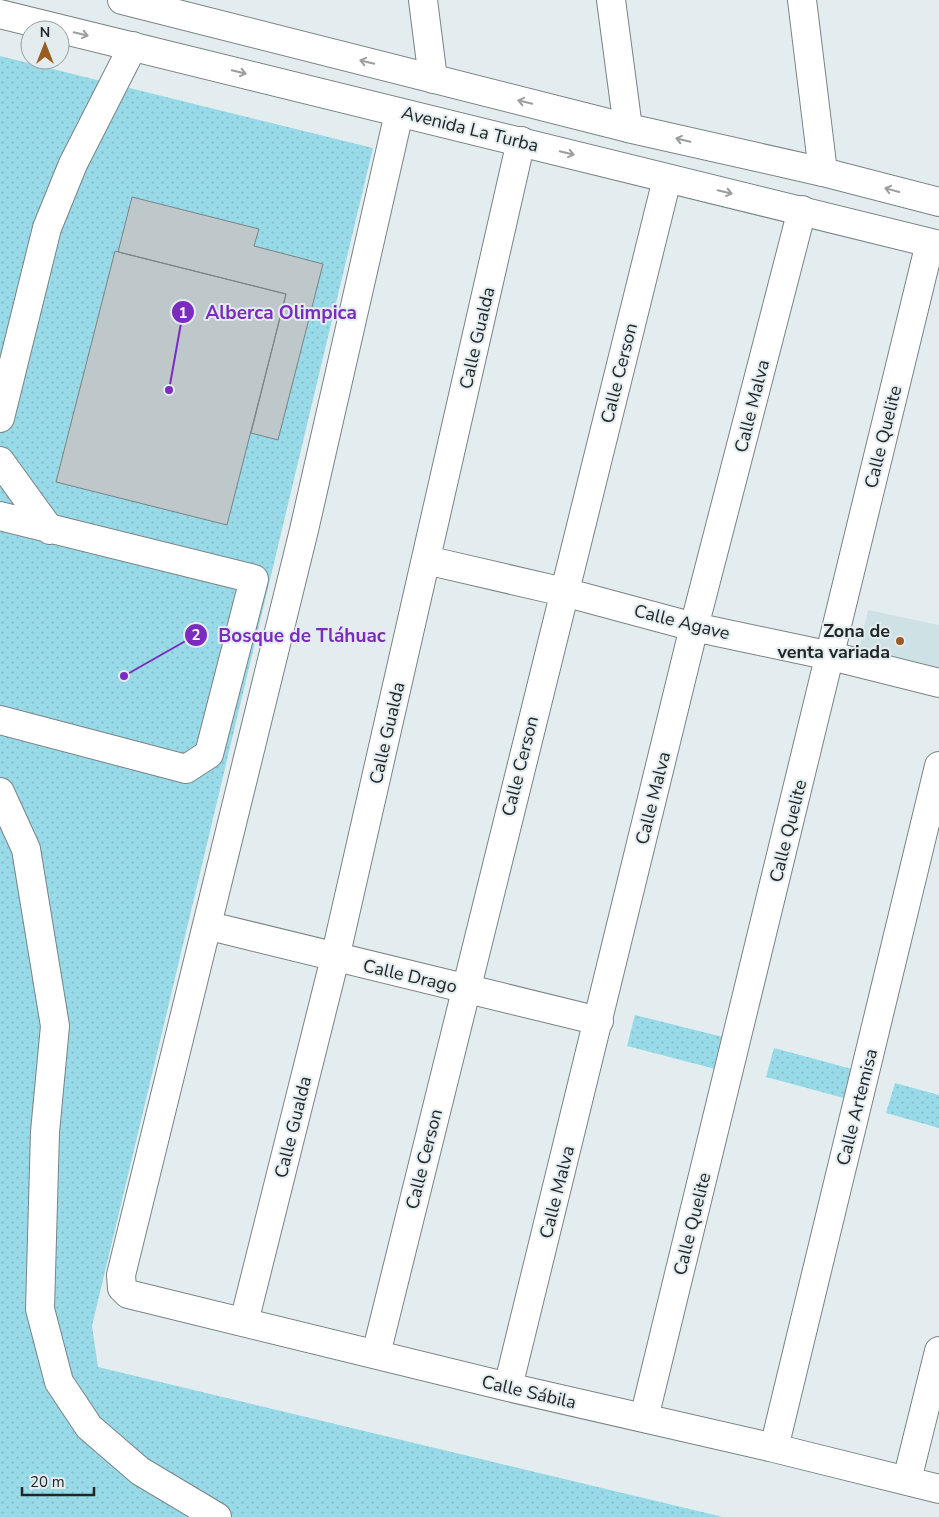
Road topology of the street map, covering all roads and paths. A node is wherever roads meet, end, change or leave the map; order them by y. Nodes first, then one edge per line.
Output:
1 (423, 0) edge
2 (611, 0) edge
3 (802, 0) edge
4 (133, 1) edge
5 (0, 14) edge
6 (133, 46) junction
7 (433, 79) junction
8 (399, 113) junction
9 (628, 128) junction
10 (521, 142) junction
11 (824, 172) junction
12 (667, 179) junction
13 (939, 202) edge
14 (802, 210) junction
15 (935, 244) edge
16 (0, 418) edge
17 (0, 460) edge
18 (0, 516) edge
19 (50, 530) junction
20 (426, 560) junction
21 (564, 592) junction
22 (694, 627) junction
23 (831, 656) junction
24 (939, 683) edge
25 (0, 720) edge
26 (939, 766) edge
27 (0, 792) edge
28 (222, 929) dead end
29 (336, 958) junction
30 (465, 988) junction
31 (599, 1021) junction
32 (244, 1322) junction
33 (939, 1351) edge
34 (376, 1354) junction
35 (508, 1387) junction
36 (644, 1418) junction
37 (774, 1448) junction
38 (906, 1480) junction
39 (939, 1489) edge
40 (217, 1517) edge

1 - 7 street
2 - 9 street
3 - 11 street
7 -> 4 street
5 -> 6 street, Avenida La Turba
6 -> 8 street, Avenida La Turba
6 - 16 street
9 -> 7 street
8 - 10 street, Avenida La Turba
8 - 32 street, Calle Sábila
11 -> 9 street
10 -> 12 street, Avenida La Turba
10 - 20 street, Calle Gualda
13 -> 11 street
12 -> 14 street, Avenida La Turba
12 - 21 street, Calle Cerson
14 - 15 street, Avenida La Turba
14 - 22 street, Calle Malva
15 - 23 street, Calle Quelite
17 - 19 street
18 - 19 street
19 - 25 street
20 - 21 street, Calle Agave
20 - 29 street, Calle Gualda
21 - 22 street, Calle Agave
21 - 30 street, Calle Cerson
22 - 23 street, Calle Agave
22 - 31 street, Calle Malva
23 - 24 street, Calle Agave
23 - 36 street, Calle Quelite
26 - 37 street, Calle Artemisa
27 - 40 street
28 - 29 street, Calle Drago
29 - 30 street, Calle Drago
29 - 32 street, Calle Gualda
30 - 31 street, Calle Drago
30 - 34 street, Calle Cerson
31 - 35 street, Calle Malva
32 - 34 street, Calle Sábila
33 - 38 street
34 - 35 street, Calle Sábila
35 - 36 street, Calle Sábila
36 - 37 street, Calle Sábila
37 - 38 street, Calle Sábila
38 - 39 street, Calle Sábila

